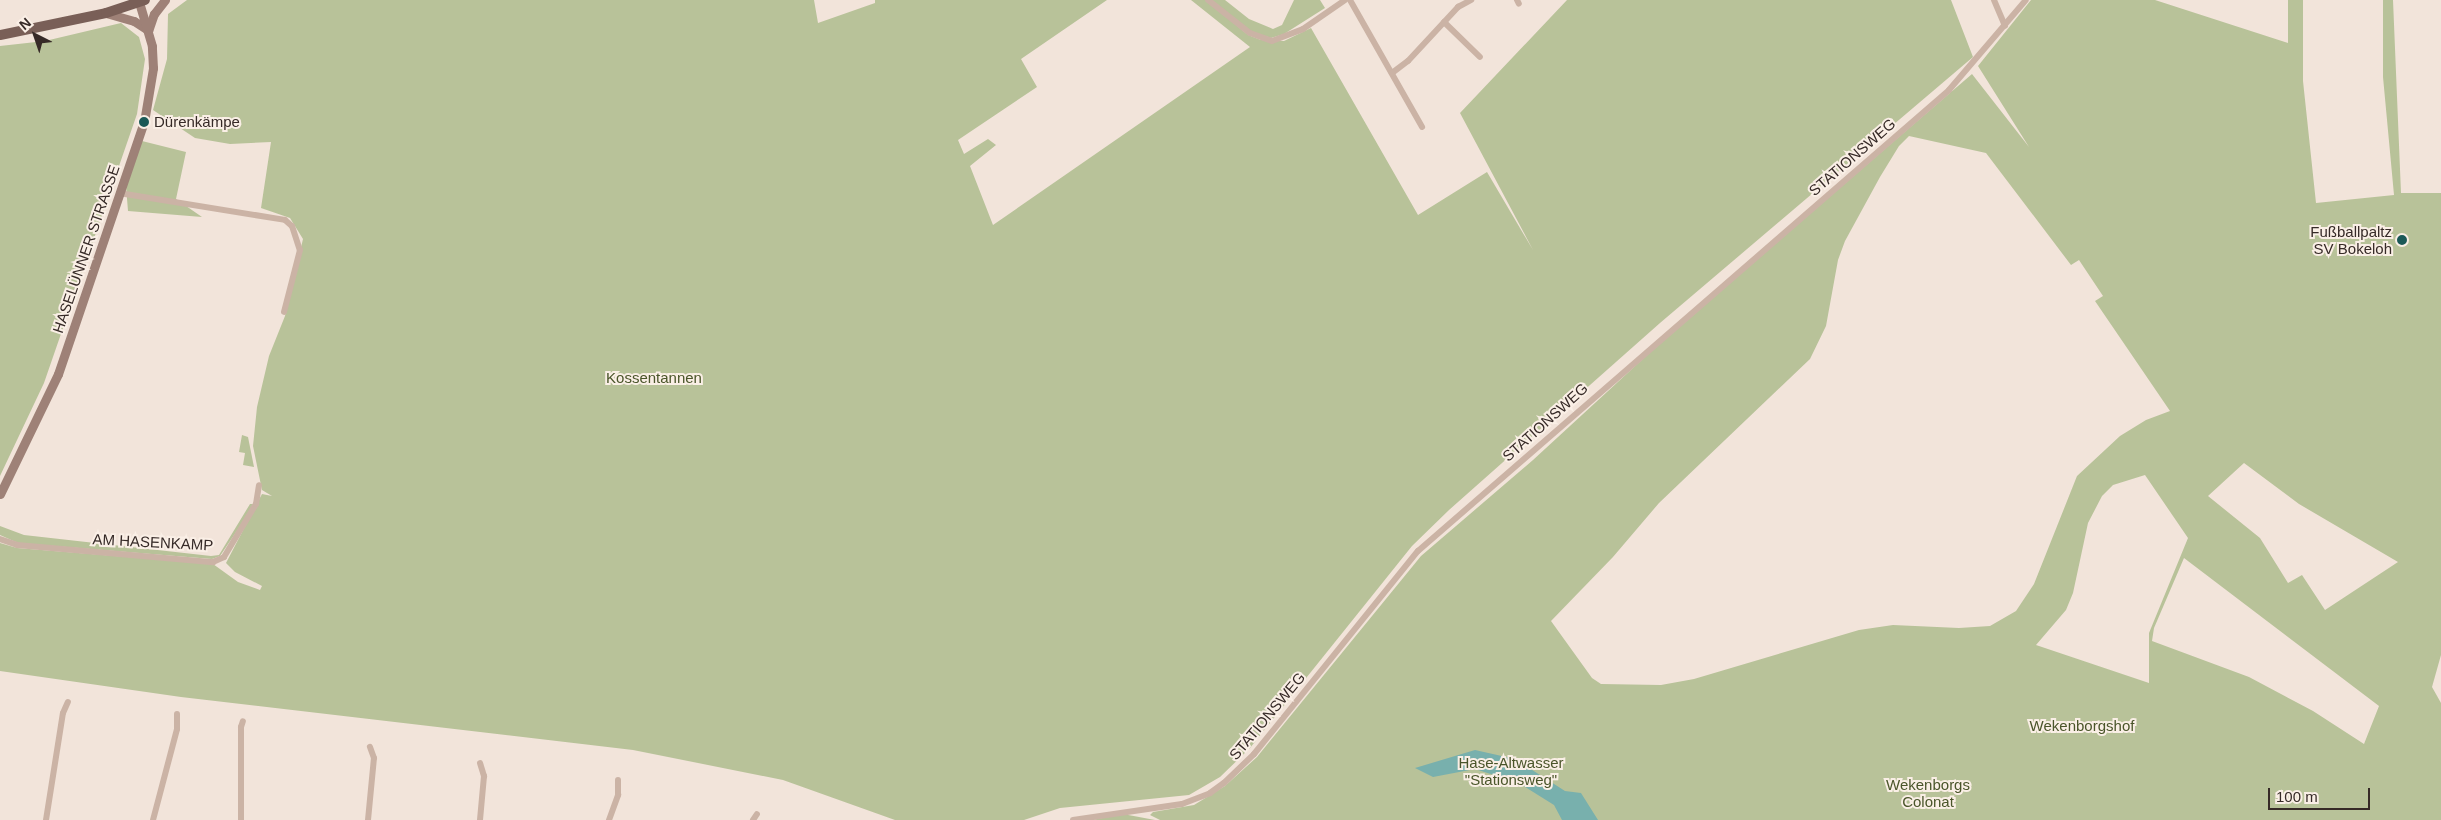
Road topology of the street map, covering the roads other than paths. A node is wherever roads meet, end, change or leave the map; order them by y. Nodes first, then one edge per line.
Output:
1 (165, 0) edge
2 (1208, 0) edge
3 (1345, 0) edge
4 (1350, 0) edge
5 (1471, 0) edge
6 (1994, 0) edge
7 (2026, 0) edge
8 (140, 1) edge
9 (106, 13) junction
10 (1444, 22) junction
11 (2004, 26) junction
12 (148, 31) junction
13 (0, 35) edge
14 (1480, 57) dead end
15 (1392, 73) junction
16 (1422, 128) dead end
17 (119, 193) junction
18 (284, 312) dead end
19 (259, 485) dead end
20 (0, 494) edge
21 (0, 540) edge
22 (68, 702) dead end
23 (177, 714) dead end
24 (244, 722) dead end
25 (370, 747) dead end
26 (480, 763) dead end
27 (618, 780) dead end
28 (46, 820) edge
29 (154, 820) edge
30 (241, 820) edge
31 (368, 820) edge
32 (480, 820) edge
33 (610, 820) edge
34 (1073, 820) edge

1 - 12 street
2 - 3 street
4 - 15 street
5 - 10 street
6 - 11 street
7 - 11 street, STATIONSWEG
8 - 9 main road
8 - 12 street, HASELÜNNER STRASSE
9 - 12 street
9 - 13 main road
10 - 14 street
10 - 15 street
11 - 34 street, STATIONSWEG
12 - 17 street, HASELÜNNER STRASSE
15 - 16 street
17 - 18 street
17 - 20 street, HASELÜNNER STRASSE
19 - 21 street, AM HASENKAMP
22 - 28 street
23 - 29 street
24 - 30 street
25 - 31 street
26 - 32 street
27 - 33 street

